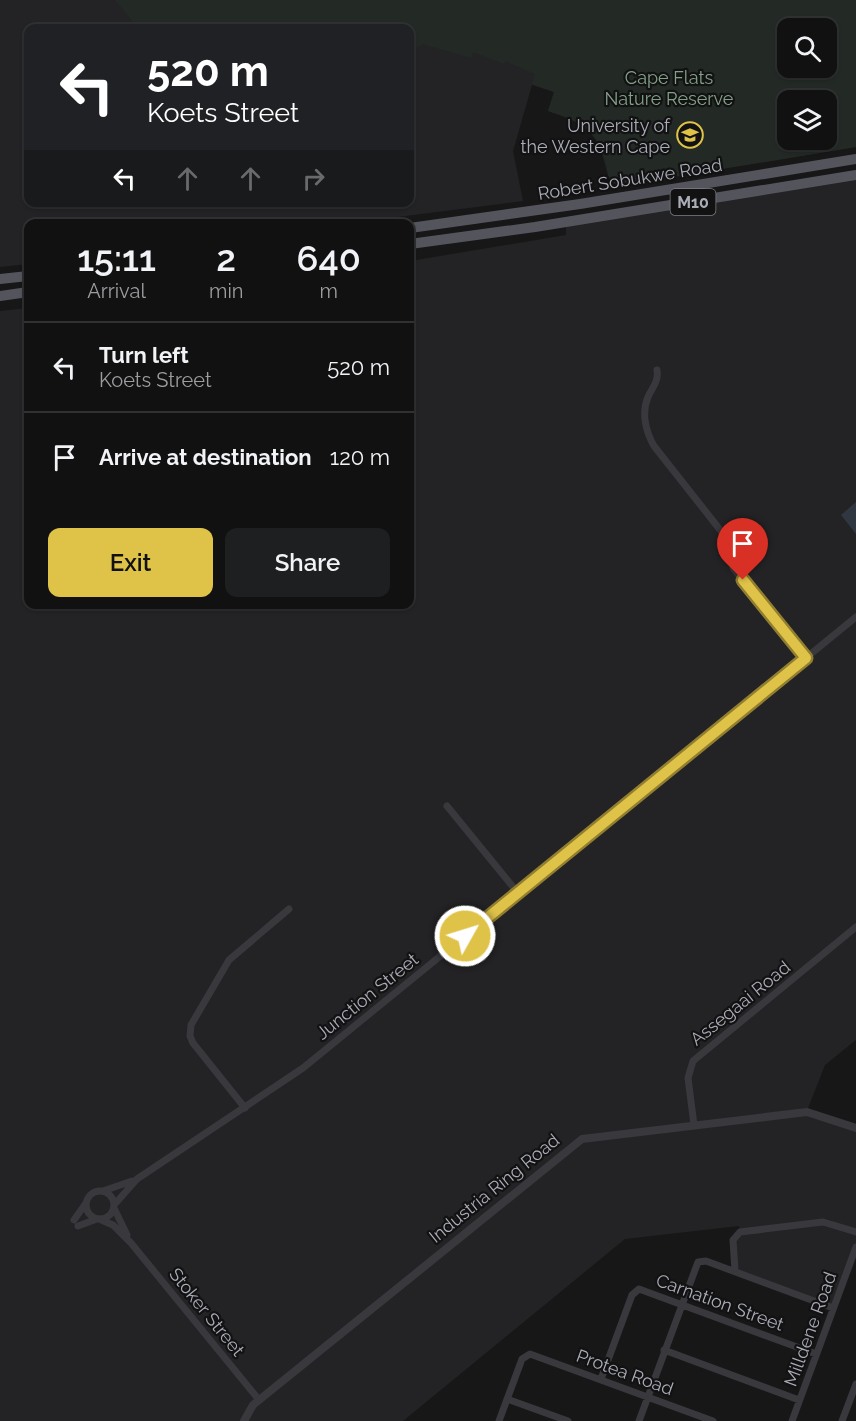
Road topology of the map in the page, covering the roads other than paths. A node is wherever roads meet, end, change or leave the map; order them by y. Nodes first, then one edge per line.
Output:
1 (856, 159) edge
2 (856, 175) edge
3 (414, 227) edge
4 (414, 243) edge
5 (24, 276) edge
6 (0, 279) edge
7 (24, 293) edge
8 (0, 296) edge
9 (657, 370) dead end
10 (856, 617) edge
11 (806, 658) junction
12 (447, 806) dead end
13 (518, 893) junction
14 (289, 909) dead end
15 (856, 927) edge
16 (245, 1107) junction
17 (694, 1125) junction
18 (856, 1128) edge
19 (137, 1179) junction
20 (102, 1192) junction
21 (87, 1202) junction
22 (114, 1207) junction
23 (98, 1219) junction
24 (856, 1232) edge
25 (131, 1243) junction
26 (856, 1246) edge
27 (735, 1271) junction
28 (681, 1304) junction
29 (833, 1308) junction
30 (664, 1350) junction
31 (816, 1354) junction
32 (601, 1379) junction
33 (856, 1384) edge
34 (648, 1397) junction
35 (507, 1399) junction
36 (259, 1400) junction
37 (799, 1400) junction
38 (244, 1421) edge
39 (499, 1421) edge
40 (568, 1421) edge
41 (639, 1421) edge
42 (713, 1421) edge
43 (792, 1421) edge
44 (842, 1421) edge

1 - 3 main road, Robert Sobukwe Road / M10
2 - 4 main road, Robert Sobukwe Road / M10
5 - 6 main road
7 - 8 main road
9 - 11 street
10 - 11 street, Junction Street
11 - 13 street, Junction Street
12 - 13 street
13 - 16 street, Junction Street
14 - 16 street
15 - 17 street, Assegaai Road
16 - 19 street, Junction Street
17 - 18 street, Industria Ring Road
17 - 36 street, Industria Ring Road
19 - 20 street, Junction Street
19 - 22 street, Junction Street
20 - 21 street
20 - 22 street
21 - 23 street
21 - 23 street
22 - 23 street
22 - 25 street, Stoker Street
23 - 25 street, Stoker Street
24 - 27 street
25 - 36 street, Stoker Street
26 - 29 street, Milldene Road
27 - 28 street
27 - 29 street
28 - 30 street
28 - 31 street, Carnation Street
28 - 32 street, Carnation Street
29 - 31 street, Milldene Road
30 - 34 street
30 - 37 street
31 - 37 street, Milldene Road
32 - 34 street, Protea Road
32 - 35 street, Protea Road
33 - 44 street
34 - 41 street
34 - 42 street, Protea Road
35 - 39 street
35 - 40 street
36 - 38 street, Industria Ring Road
37 - 43 street, Milldene Road

